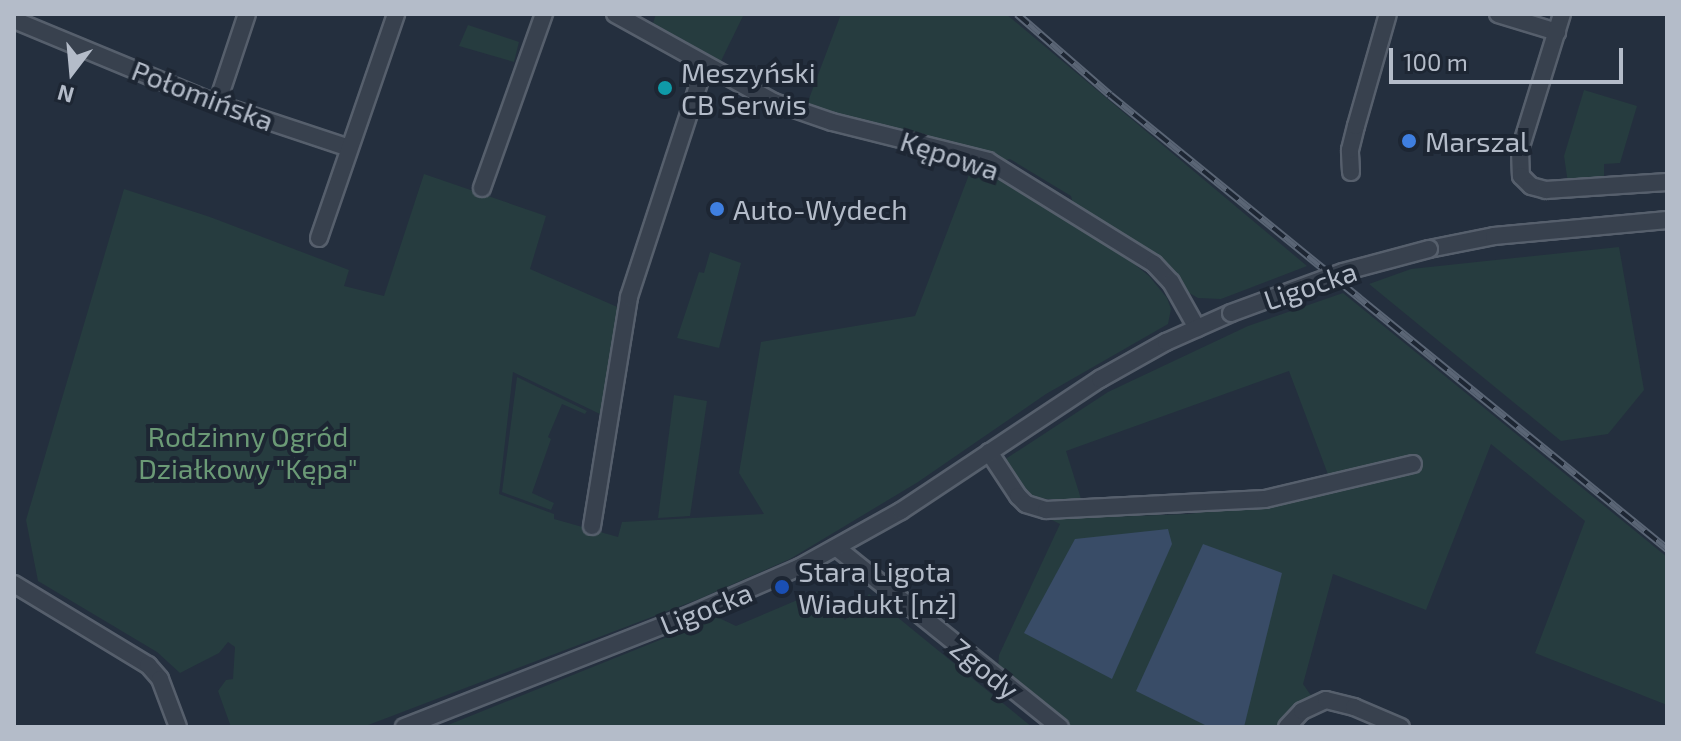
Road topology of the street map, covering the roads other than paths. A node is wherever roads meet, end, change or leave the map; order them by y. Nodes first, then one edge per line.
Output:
1 (247, 14) edge
2 (396, 14) edge
3 (544, 14) edge
4 (615, 14) edge
5 (1388, 14) edge
6 (1498, 14) edge
7 (1562, 14) edge
8 (14, 20) edge
9 (1557, 32) junction
10 (705, 65) junction
11 (217, 104) junction
12 (349, 148) junction
13 (1351, 172) dead end
14 (1667, 182) edge
15 (482, 188) dead end
16 (1667, 220) edge
17 (319, 238) dead end
18 (1197, 328) junction
19 (989, 452) junction
20 (1413, 464) dead end
21 (592, 526) dead end
22 (837, 548) junction
23 (14, 584) edge
24 (178, 727) edge
25 (404, 727) edge
26 (1060, 727) edge
27 (1287, 727) edge
28 (1401, 727) edge

1 - 11 street
2 - 12 street
3 - 15 street
4 - 10 street, Kępowa
5 - 13 street
6 - 9 street
7 - 9 street
8 - 11 street, Połomińska
9 - 14 street
10 - 18 street, Kępowa
10 - 21 street
11 - 12 street, Połomińska
12 - 17 street
16 - 18 street, Ligocka, bridge
18 - 19 street, Ligocka
19 - 20 street
19 - 22 street, Ligocka
22 - 25 street, Ligocka
22 - 26 street, Zgody
23 - 24 street
27 - 28 street

